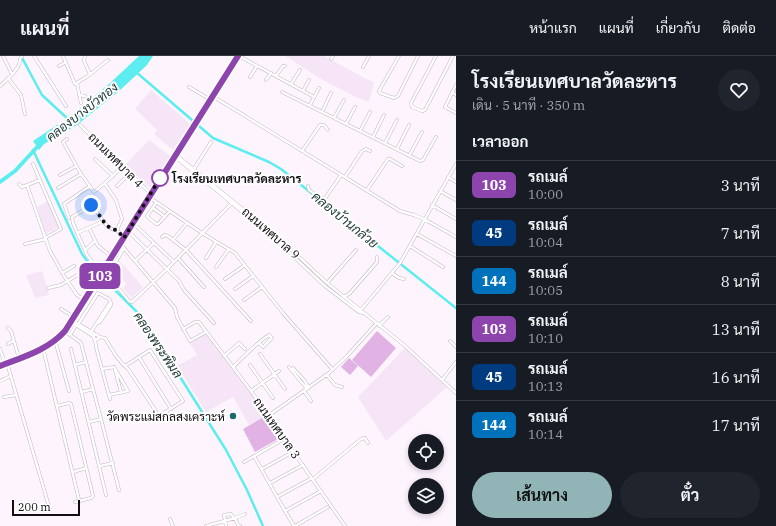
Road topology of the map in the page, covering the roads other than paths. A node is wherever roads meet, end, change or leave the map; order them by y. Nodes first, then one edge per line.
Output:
1 (3, 56) edge
2 (34, 56) edge
3 (63, 56) edge
4 (85, 56) edge
5 (239, 56) edge
6 (333, 56) edge
7 (369, 56) edge
8 (399, 56) edge
9 (418, 56) edge
10 (436, 56) edge
11 (454, 56) edge
12 (20, 57) edge
13 (331, 59) dead end
14 (108, 60) dead end
15 (66, 62) junction
16 (59, 66) dead end
17 (257, 66) junction
18 (285, 66) dead end
19 (363, 67) dead end
20 (300, 70) dead end
21 (271, 73) junction
22 (12, 74) junction
23 (90, 74) junction
24 (276, 76) junction
25 (250, 77) dead end
26 (8, 78) junction
27 (266, 80) dead end
28 (309, 80) dead end
29 (77, 83) junction
30 (292, 84) junction
31 (456, 85) edge
32 (0, 86) edge
33 (189, 86) dead end
34 (319, 88) dead end
35 (303, 91) junction
36 (282, 92) dead end
37 (452, 92) junction
38 (331, 93) dead end
39 (79, 95) junction
40 (456, 95) edge
41 (85, 96) dead end
42 (314, 97) junction
43 (212, 98) junction
44 (344, 100) dead end
45 (81, 103) dead end
46 (66, 106) dead end
47 (310, 106) junction
48 (355, 107) dead end
49 (322, 112) junction
50 (370, 112) dead end
51 (25, 114) dead end
52 (456, 114) edge
53 (384, 115) dead end
54 (334, 118) junction
55 (396, 120) dead end
56 (346, 124) junction
57 (80, 125) dead end
58 (409, 125) dead end
59 (328, 130) dead end
60 (360, 131) junction
61 (422, 132) dead end
62 (373, 137) junction
63 (436, 137) dead end
64 (67, 139) dead end
65 (212, 142) dead end
66 (385, 143) junction
67 (397, 150) junction
68 (302, 151) junction
69 (370, 151) dead end
70 (175, 156) junction
71 (409, 156) junction
72 (95, 158) dead end
73 (33, 164) dead end
74 (456, 164) edge
75 (76, 166) junction
76 (402, 166) dead end
77 (122, 167) junction
78 (194, 169) junction
79 (81, 174) junction
80 (129, 174) junction
81 (60, 175) dead end
82 (341, 175) junction
83 (113, 176) junction
84 (345, 177) junction
85 (448, 177) junction
86 (40, 180) junction
87 (456, 182) edge
88 (19, 184) dead end
89 (105, 184) junction
90 (27, 185) junction
91 (90, 186) junction
92 (117, 186) dead end
93 (308, 186) dead end
94 (58, 188) dead end
95 (367, 190) junction
96 (440, 191) junction
97 (150, 196) junction
98 (456, 200) edge
99 (156, 202) junction
100 (233, 202) junction
101 (432, 205) junction
102 (153, 208) junction
103 (169, 212) junction
104 (164, 217) junction
105 (69, 218) dead end
106 (424, 219) junction
107 (456, 219) edge
108 (104, 221) junction
109 (133, 223) junction
110 (187, 223) junction
111 (89, 228) junction
112 (117, 230) junction
113 (128, 230) junction
114 (77, 233) junction
115 (202, 233) junction
116 (417, 234) junction
117 (162, 237) dead end
118 (124, 238) junction
119 (456, 238) edge
120 (45, 239) junction
121 (173, 240) junction
122 (95, 242) junction
123 (216, 242) junction
124 (154, 243) junction
125 (25, 244) dead end
126 (120, 244) junction
127 (410, 246) junction
128 (124, 248) junction
129 (147, 249) junction
130 (229, 249) junction
131 (85, 250) junction
132 (186, 250) junction
133 (356, 250) dead end
134 (456, 256) edge
135 (112, 257) junction
136 (377, 257) dead end
137 (178, 258) junction
138 (206, 258) dead end
139 (135, 261) junction
140 (174, 262) junction
141 (245, 264) junction
142 (74, 266) dead end
143 (216, 267) dead end
144 (443, 267) dead end
145 (167, 269) junction
146 (99, 272) dead end
147 (62, 273) junction
148 (392, 273) junction
149 (253, 276) junction
150 (225, 279) dead end
151 (404, 279) dead end
152 (67, 281) junction
153 (154, 282) junction
154 (327, 283) junction
155 (204, 287) dead end
156 (262, 287) junction
157 (48, 288) dead end
158 (92, 288) junction
159 (235, 289) dead end
160 (344, 297) junction
161 (85, 300) junction
162 (244, 300) dead end
163 (61, 309) dead end
164 (360, 311) junction
165 (388, 316) dead end
166 (73, 320) junction
167 (251, 321) dead end
168 (214, 323) dead end
169 (376, 324) junction
170 (77, 325) junction
171 (379, 326) junction
172 (8, 328) dead end
173 (183, 329) junction
174 (65, 331) junction
175 (92, 332) junction
176 (206, 332) junction
177 (70, 335) junction
178 (94, 337) junction
179 (55, 340) junction
180 (13, 341) junction
181 (450, 342) dead end
182 (259, 343) junction
183 (8, 344) dead end
184 (456, 347) edge
185 (43, 348) junction
186 (0, 349) edge
187 (71, 349) dead end
188 (244, 349) dead end
189 (260, 354) dead end
190 (224, 356) junction
191 (138, 357) junction
192 (19, 358) junction
193 (86, 362) junction
194 (456, 362) edge
195 (6, 364) junction
196 (75, 365) junction
197 (250, 365) dead end
198 (0, 366) edge
199 (125, 366) junction
200 (289, 366) dead end
201 (114, 367) junction
202 (233, 367) junction
203 (293, 368) dead end
204 (102, 369) junction
205 (333, 370) junction
206 (279, 371) dead end
207 (275, 374) junction
208 (327, 375) junction
209 (11, 376) junction
210 (0, 380) edge
211 (442, 380) junction
212 (263, 383) junction
213 (342, 387) dead end
214 (308, 388) junction
215 (93, 389) junction
216 (285, 389) dead end
217 (69, 391) dead end
218 (251, 391) junction
219 (304, 391) junction
220 (82, 392) junction
221 (121, 392) junction
222 (456, 393) edge
223 (16, 395) junction
224 (109, 395) junction
225 (4, 398) dead end
226 (273, 398) dead end
227 (110, 400) dead end
228 (311, 401) dead end
229 (57, 406) junction
230 (171, 409) junction
231 (268, 416) junction
232 (101, 419) junction
233 (89, 422) junction
234 (284, 439) junction
235 (368, 443) dead end
236 (293, 452) junction
237 (254, 456) junction
238 (244, 462) dead end
239 (112, 463) junction
240 (303, 465) junction
241 (100, 466) junction
242 (86, 468) junction
243 (262, 469) junction
244 (73, 472) junction
245 (312, 478) junction
246 (270, 483) junction
247 (119, 490) dead end
248 (321, 491) junction
249 (106, 495) dead end
250 (277, 497) junction
251 (80, 500) junction
252 (75, 502) dead end
253 (328, 507) dead end
254 (50, 510) dead end
255 (285, 511) junction
256 (245, 514) dead end
257 (234, 518) junction
258 (170, 519) dead end
259 (225, 521) junction
260 (212, 525) edge
261 (172, 526) edge
262 (206, 526) edge
263 (226, 526) edge
264 (240, 526) edge
265 (295, 526) edge
266 (345, 526) edge

1 - 22 street
2 - 46 street
3 - 15 street
4 - 23 street
5 - 17 street
5 - 43 main road
6 - 13 street
7 - 19 street
8 - 9 street
10 - 11 street
12 - 22 street
14 - 23 street
15 - 16 street
15 - 29 street
17 - 21 street
17 - 25 street
18 - 24 street
20 - 30 street
21 - 24 street
21 - 27 street
22 - 26 street
23 - 29 street
24 - 30 street
26 - 32 street
26 - 51 street
28 - 35 street
29 - 39 street
30 - 35 street
31 - 37 street
33 - 43 street
34 - 42 street
35 - 42 street
36 - 47 street
37 - 40 street
37 - 52 street
38 - 49 street
39 - 41 street
39 - 45 street
42 - 47 street
43 - 68 street
43 - 70 main road
44 - 54 street
47 - 49 street
48 - 56 street
49 - 54 street
50 - 60 street
53 - 62 street
54 - 56 street
55 - 66 street
56 - 60 street
57 - 77 street, ถนนเทศบาล 4
58 - 67 street
59 - 68 street
60 - 62 street
61 - 71 street
62 - 66 street
63 - 71 street
64 - 75 street
65 - 78 street
66 - 67 street
67 - 71 street
68 - 82 street
69 - 84 street
70 - 78 street, ถนนเทศบาล 9
70 - 97 main road
70 - 100 street, ถนนเทศบาล 9
72 - 83 street
73 - 86 street
74 - 85 street
75 - 79 street
75 - 81 street
76 - 95 street
77 - 80 street, ถนนเทศบาล 4
77 - 83 street
78 - 100 street, ถนนเทศบาล 9
79 - 91 street
79 - 94 street
80 - 92 street
80 - 97 street, ถนนเทศบาล 4
82 - 84 street
82 - 93 street
83 - 89 street
84 - 95 street
85 - 87 street
85 - 96 street
86 - 90 street
86 - 120 street
88 - 90 street
89 - 91 street
89 - 112 street
90 - 120 street
91 - 105 street
95 - 106 street
96 - 98 street
96 - 101 street
97 - 99 street, ถนนเทศบาล 4
97 - 109 main road
99 - 102 street
99 - 103 street, ถนนเทศบาล 4
100 - 115 street
100 - 154 street, ถนนเทศบาล 9
100 - 164 street, ถนนเทศบาล 9
101 - 106 street
101 - 107 street
102 - 104 street
102 - 104 street
103 - 104 street
103 - 110 street, ถนนเทศบาล 4
106 - 116 street
106 - 119 street
108 - 111 street
108 - 112 street
108 - 114 street
109 - 113 main road
109 - 124 street
110 - 115 street, ถนนเทศบาล 4
110 - 121 street
111 - 114 street
111 - 122 street
112 - 118 street
113 - 118 main road
113 - 129 street
114 - 131 street
115 - 123 street, ถนนเทศบาล 4
115 - 132 street
116 - 127 street
116 - 134 street
117 - 121 street
118 - 126 main road
120 - 125 street
120 - 147 street
121 - 132 street
122 - 131 street
122 - 135 street
123 - 130 street, ถนนเทศบาล 4
123 - 138 street
124 - 129 street
124 - 140 street
126 - 128 street
126 - 135 main road
127 - 144 street
127 - 148 street
128 - 139 street
128 - 153 street
129 - 139 street
129 - 145 street
130 - 141 street, ถนนเทศบาล 4
130 - 143 street
131 - 146 street
132 - 137 street
132 - 167 street
133 - 154 street
135 - 158 main road
136 - 160 street
137 - 140 street
137 - 155 street
139 - 153 street
140 - 145 street
141 - 149 street, ถนนเทศบาล 4
141 - 150 street
142 - 147 street
145 - 153 street
145 - 168 street
147 - 152 street
148 - 151 street
148 - 164 street
149 - 156 street, ถนนเทศบาล 4
149 - 159 street
152 - 157 street
152 - 158 street
152 - 161 street
153 - 173 street
154 - 160 street, ถนนเทศบาล 9
156 - 162 street
156 - 205 street, ถนนเทศบาล 4
158 - 161 main road
160 - 164 street, ถนนเทศบาล 9
161 - 166 main road
163 - 166 street
164 - 169 street, ถนนเทศบาล 9
165 - 171 street
166 - 170 street
166 - 174 main road
169 - 171 street, ถนนเทศบาล 9
169 - 205 street
170 - 175 street
170 - 175 street
170 - 177 street
170 - 178 street
171 - 211 street, ถนนเทศบาล 9
172 - 180 street
173 - 176 street, ถนนเทศบาล 3
173 - 176 street
174 - 177 street
174 - 179 main road
175 - 178 street
176 - 190 street, ถนนเทศบาล 3
177 - 193 street
178 - 199 street
178 - 204 street
179 - 185 main road
179 - 217 street
180 - 183 street
180 - 192 street
181 - 184 street
182 - 182 street
182 - 202 street
185 - 192 main road
185 - 229 street
186 - 195 street
187 - 196 street
188 - 190 street
189 - 207 street
190 - 202 street, ถนนเทศบาล 3
191 - 199 street
191 - 230 street
191 - 230 street
192 - 195 main road
193 - 196 street
193 - 215 street
194 - 211 street
195 - 198 main road
195 - 209 street
196 - 220 street
197 - 212 street
199 - 230 street
200 - 214 street
201 - 204 street
201 - 221 street
201 - 221 street
202 - 218 street, ถนนเทศบาล 3
203 - 214 street
204 - 224 street
205 - 208 street
206 - 207 street
207 - 212 street
207 - 216 street
208 - 213 street
208 - 214 street
209 - 210 street
209 - 223 street
211 - 222 street, ถนนเทศบาล 9
212 - 218 street
212 - 226 street
214 - 219 street
215 - 220 street
215 - 232 street
218 - 231 street, ถนนเทศบาล 3
219 - 228 street
219 - 231 street
220 - 233 street
221 - 224 street
223 - 225 street
223 - 254 street
224 - 227 street
229 - 242 street
229 - 244 street
231 - 234 street, ถนนเทศบาล 3
232 - 233 street
232 - 239 street
233 - 241 street
234 - 236 street, ถนนเทศบาล 3
234 - 237 street
235 - 245 street
236 - 240 street, ถนนเทศบาล 3
236 - 243 street
237 - 238 street
237 - 243 street
239 - 241 street
239 - 247 street
240 - 245 street, ถนนเทศบาล 3
240 - 246 street
241 - 249 street
242 - 244 street
242 - 251 street
243 - 246 street
244 - 251 street
245 - 248 street, ถนนเทศบาล 3
245 - 250 street
246 - 250 street
248 - 255 street
248 - 266 street, ถนนเทศบาล 3
250 - 255 street
251 - 252 street
253 - 265 street
255 - 265 street
256 - 257 street
257 - 259 street
257 - 259 street
257 - 264 street
258 - 261 street
259 - 260 street
259 - 263 street
260 - 262 street

